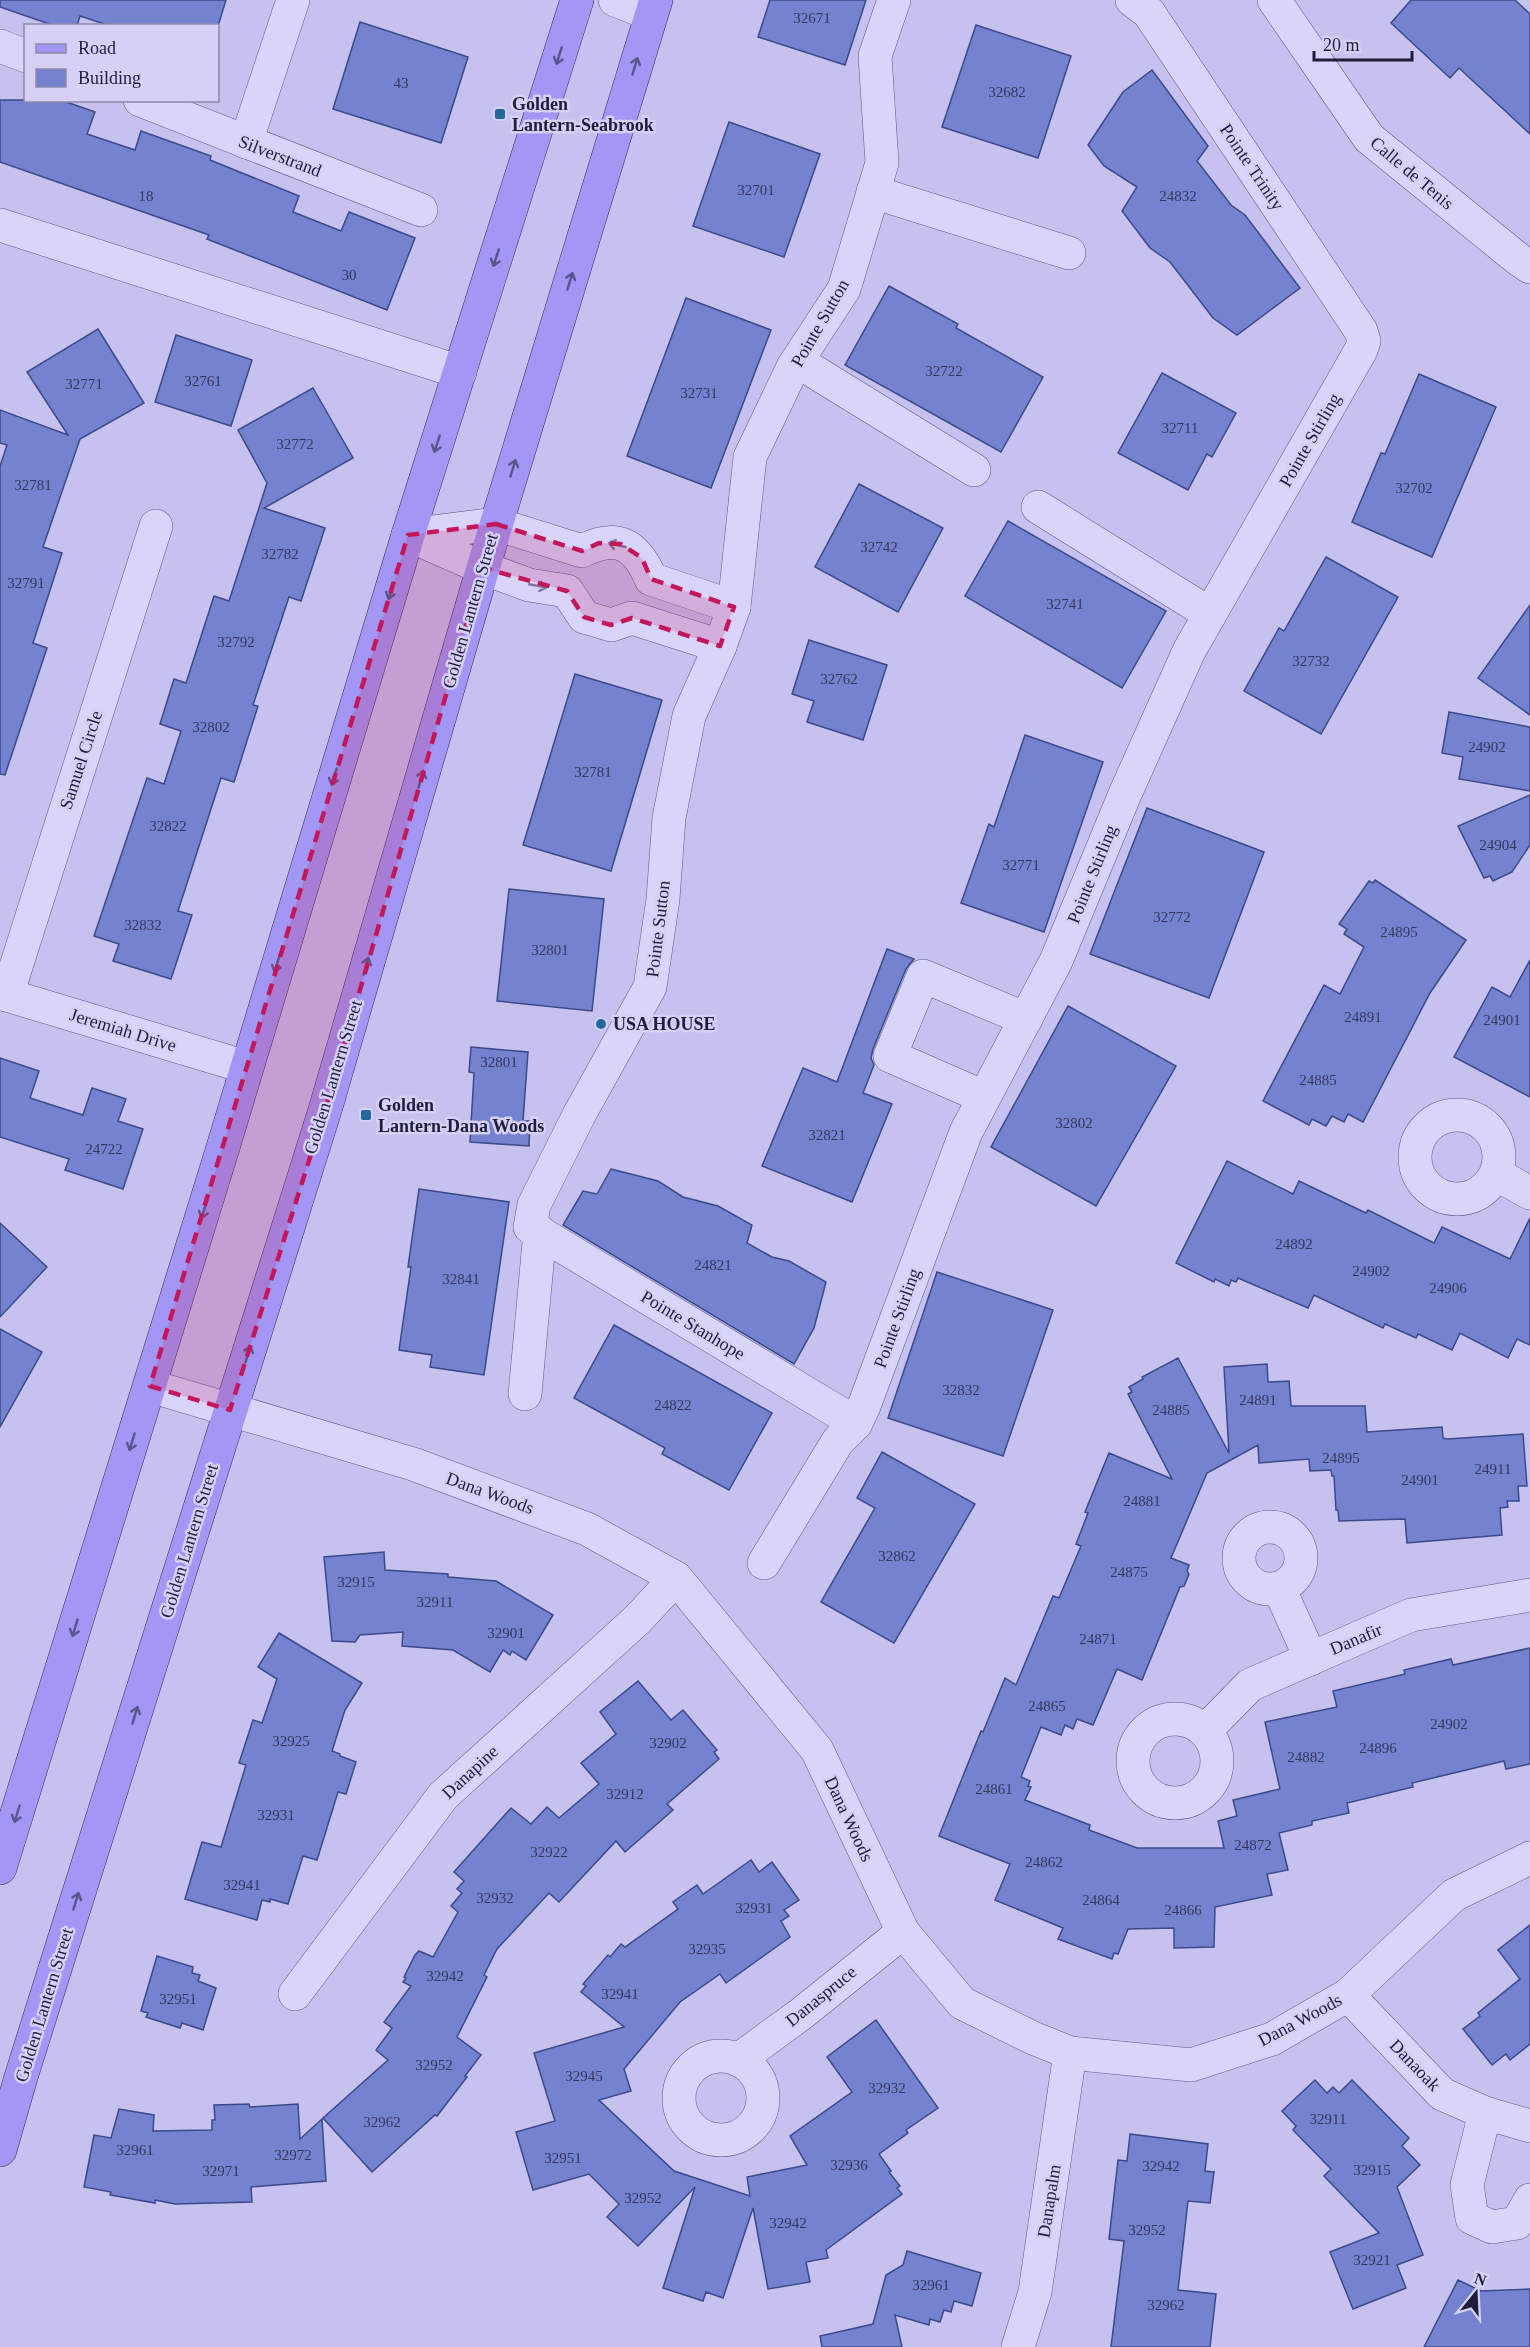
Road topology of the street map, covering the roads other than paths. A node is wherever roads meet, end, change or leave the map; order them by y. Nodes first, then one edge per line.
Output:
1 (292, 0) edge
2 (577, 0) edge
3 (615, 0) edge
4 (894, 0) edge
5 (1132, 0) edge
6 (1274, 0) edge
7 (653, 7) edge
8 (0, 46) edge
9 (24, 55) edge
10 (145, 102) edge
11 (246, 142) junction
12 (873, 192) junction
13 (421, 210) dead end
14 (0, 225) edge
15 (1069, 253) dead end
16 (1530, 267) edge
17 (1364, 341) joint
18 (797, 361) junction
19 (460, 372) junction
20 (974, 470) dead end
21 (1038, 507) dead end
22 (496, 524) junction
23 (156, 526) dead end
24 (408, 535) junction
25 (483, 568) junction
26 (651, 579) junction
27 (734, 607) junction
28 (1210, 614) junction
29 (632, 618) junction
30 (720, 646) junction
31 (3, 994) edge
32 (1026, 1019) junction
33 (246, 1067) junction
34 (984, 1097) junction
35 (1496, 1174) dead end
36 (1530, 1193) edge
37 (535, 1229) junction
38 (150, 1386) junction
39 (525, 1394) dead end
40 (230, 1410) junction
41 (856, 1423) junction
42 (764, 1563) dead end
43 (676, 1578) junction
44 (1279, 1588) dead end
45 (1530, 1595) edge
46 (1311, 1659) junction
47 (1205, 1731) dead end
48 (1530, 1858) edge
49 (0, 1868) edge
50 (903, 1932) junction
51 (295, 1994) dead end
52 (1348, 1995) junction
53 (1070, 2053) junction
54 (738, 2060) dead end
55 (11, 2074) edge
56 (1485, 2113) junction
57 (1530, 2126) edge
58 (0, 2150) edge
59 (1530, 2200) edge
60 (994, 2347) edge
61 (1008, 2347) edge
62 (1018, 2347) edge

1 - 11 street
2 -> 19 main road
3 - 7 street
4 - 12 street, Pointe Sutton
5 - 17 street, Pointe Trinity
6 - 16 street, Calle de Tenis
22 -> 7 main road, Golden Lantern Street
8 - 9 street
10 - 11 street, Silverstrand
11 - 13 street, Silverstrand
12 - 15 street
12 - 18 street, Pointe Sutton
14 - 19 street
17 - 28 street, Pointe Stirling
18 - 20 street
18 - 27 street, Pointe Sutton
19 -> 24 main road
21 - 28 street
22 - 24 street
22 - 25 main road, Golden Lantern Street
26 -> 22 street
23 - 31 street, Samuel Circle
24 - 25 street
24 -> 33 main road
25 -> 29 street
40 -> 25 main road, Golden Lantern Street
26 - 27 street
26 - 29 street
27 - 30 street, Pointe Sutton
28 - 32 street, Pointe Stirling
29 - 30 street
30 - 37 street, Pointe Sutton
31 - 33 street, Jeremiah Drive
32 - 34 street, Pointe Stirling
32 - 34 street
33 -> 38 main road
34 - 41 street, Pointe Stirling
35 - 36 street
37 - 39 street, Pointe Sutton
37 - 41 street, Pointe Stanhope
38 - 40 street, Dana Woods
38 -> 49 main road
40 - 43 street, Dana Woods
55 -> 40 main road, Golden Lantern Street
41 - 42 street, Pointe Stirling
43 - 50 street, Dana Woods
43 - 51 street, Danapine
44 - 46 street
45 - 46 street, Danafir
46 - 47 street, Danafir
48 - 52 street, Dana Woods
50 - 53 street, Dana Woods
50 - 54 street, Danaspruce
52 - 53 street, Dana Woods
52 - 56 street, Danaoak
53 - 62 street, Danapalm
55 - 58 main road, Golden Lantern Street
56 - 57 street, Danaoak
56 - 59 street
60 - 61 street

